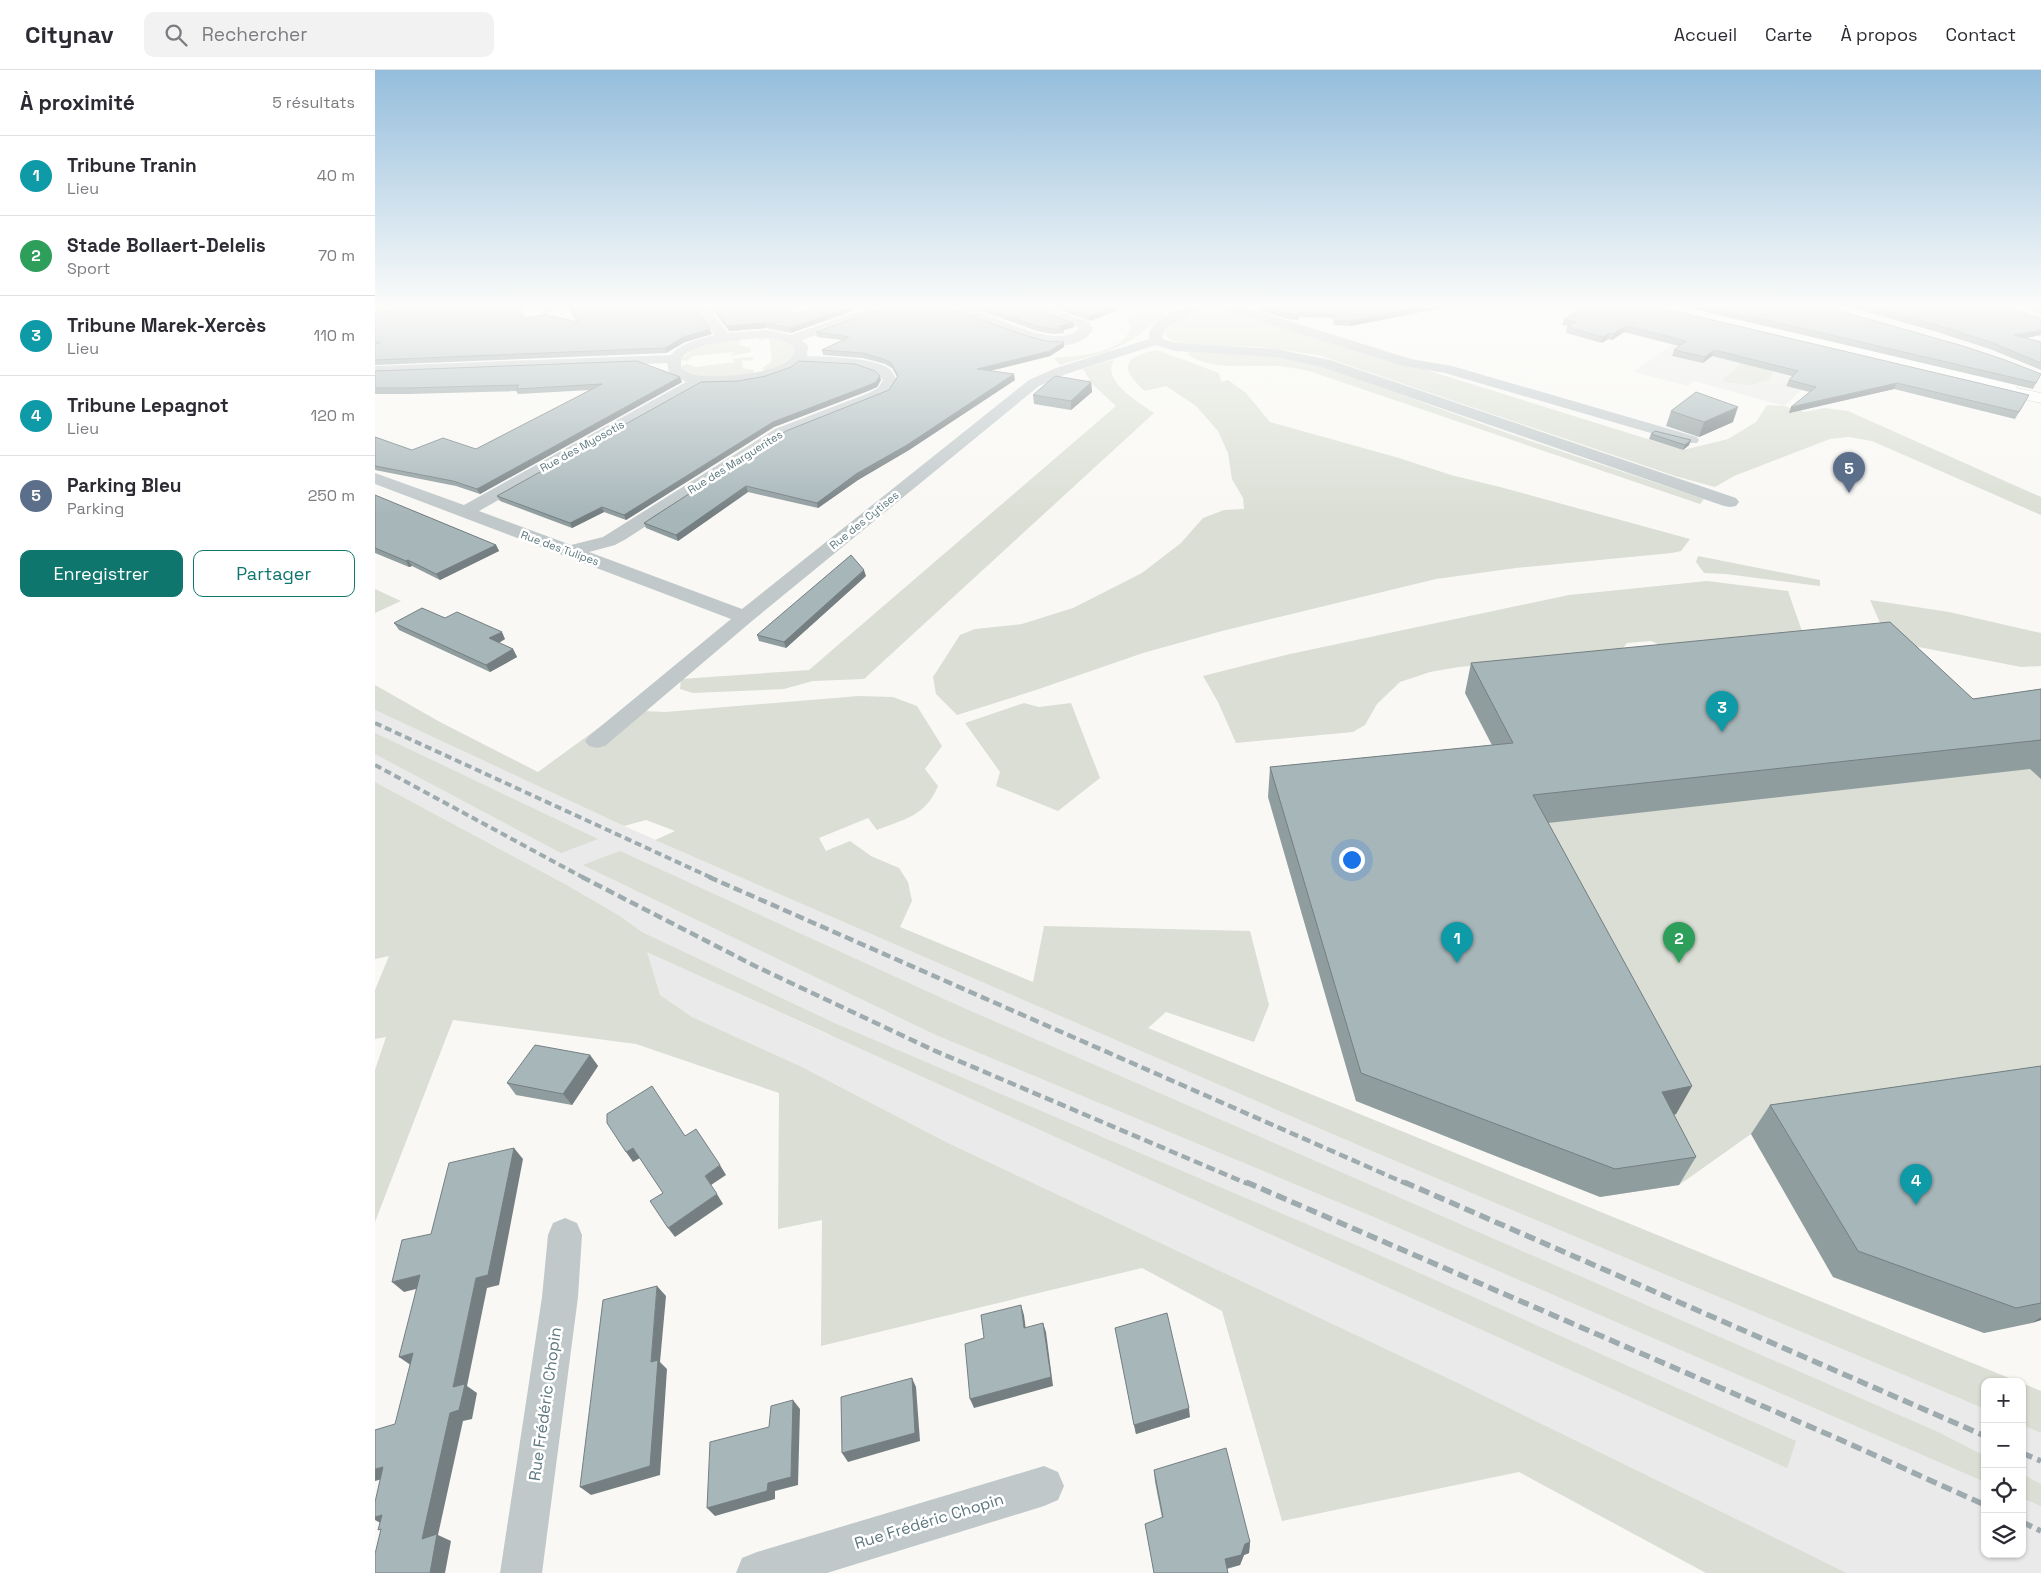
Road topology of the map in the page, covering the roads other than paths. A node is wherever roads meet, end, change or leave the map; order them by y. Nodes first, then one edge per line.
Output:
1 (679, 374) edge
2 (765, 374) edge
3 (887, 374) edge
4 (1054, 374) edge
5 (1358, 374) edge
6 (1465, 374) edge
7 (1941, 374) edge
8 (1961, 374) edge
9 (699, 380) junction
10 (2041, 392) edge
11 (2041, 398) edge
12 (1691, 440) edge
13 (375, 478) edge
14 (1731, 502) dead end
15 (465, 512) junction
16 (570, 552) junction
17 (745, 617) junction
18 (597, 741) dead end
19 (565, 1235) dead end
20 (1044, 1486) dead end
21 (521, 1573) edge
22 (757, 1573) edge

1 - 9 street
2 - 9 street
3 - 16 street, Rue des Marguerites
4 - 17 street, Rue des Cytises
5 - 14 street
6 - 12 street
7 - 11 main road
8 - 10 main road
9 - 15 street, Rue des Myosotis
13 - 15 street, Rue des Tulipes
15 - 16 street, Rue des Tulipes
16 - 17 street, Rue des Tulipes
17 - 18 street, Rue des Cytises
19 - 21 street, Rue Frédéric Chopin
20 - 22 street, Rue Frédéric Chopin

